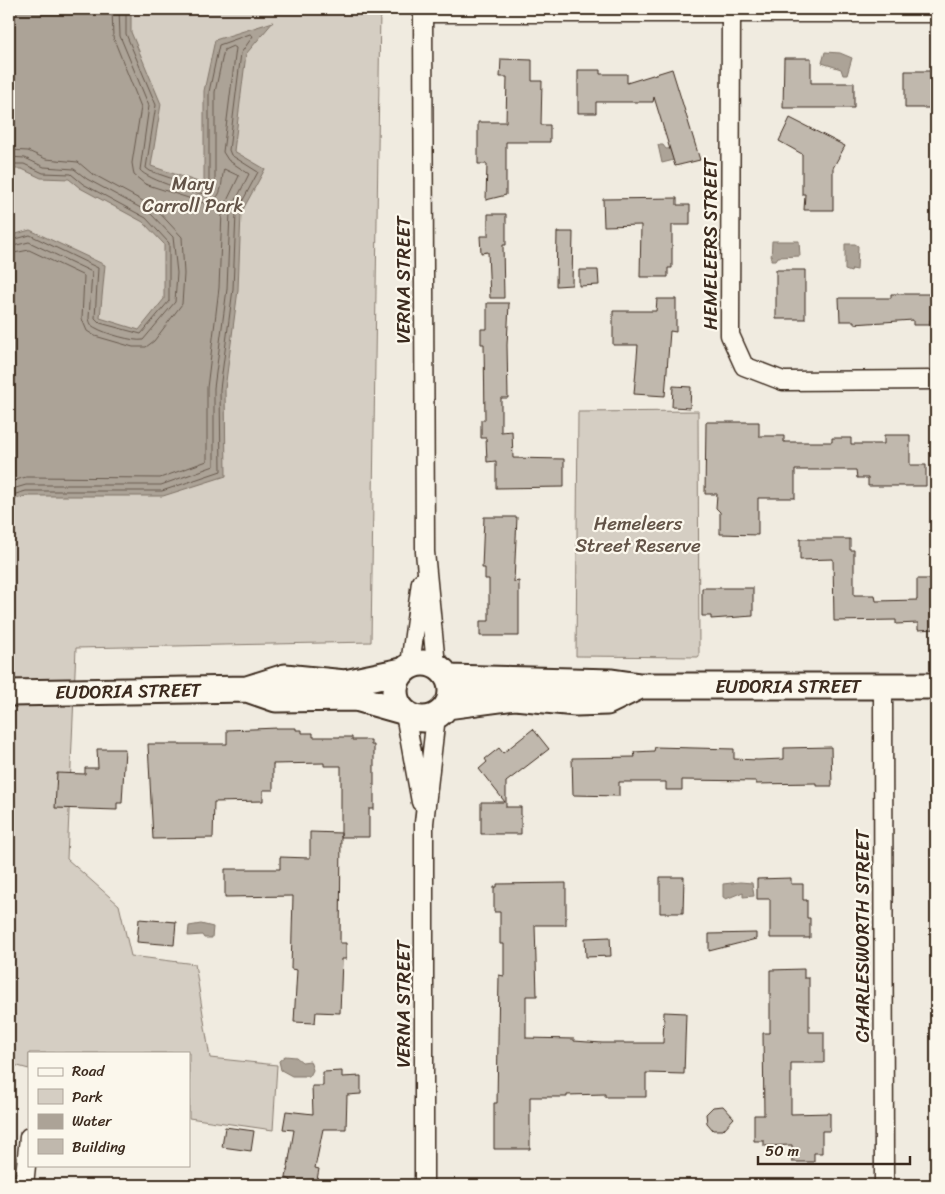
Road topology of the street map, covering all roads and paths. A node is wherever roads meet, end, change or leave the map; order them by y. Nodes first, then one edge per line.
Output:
1 (423, 11) edge
2 (936, 13) edge
3 (731, 14) junction
4 (936, 380) edge
5 (425, 552) junction
6 (406, 668) junction
7 (442, 671) junction
8 (640, 686) junction
9 (883, 686) junction
10 (936, 686) edge
11 (247, 689) junction
12 (9, 693) edge
13 (441, 711) junction
14 (404, 712) junction
15 (424, 823) junction
16 (28, 1146) edge
17 (24, 1184) edge
18 (424, 1185) edge
19 (884, 1185) edge

1 - 3 street
1 - 5 street, VERNA STREET
2 - 3 street
3 - 4 street, HEMELEERS STREET
5 - 6 street, VERNA STREET
5 - 7 street, VERNA STREET
6 - 7 street
6 - 11 street, EUDORIA STREET
6 - 14 street
7 - 8 street, EUDORIA STREET
7 - 13 street
8 - 9 street, EUDORIA STREET
8 - 13 street, EUDORIA STREET
9 - 10 street, EUDORIA STREET
9 - 19 street, CHARLESWORTH STREET
11 - 12 street, EUDORIA STREET
11 - 14 street, EUDORIA STREET
13 - 14 street
13 - 15 street, VERNA STREET
14 - 15 street, VERNA STREET
15 - 18 street, VERNA STREET
16 - 17 street

